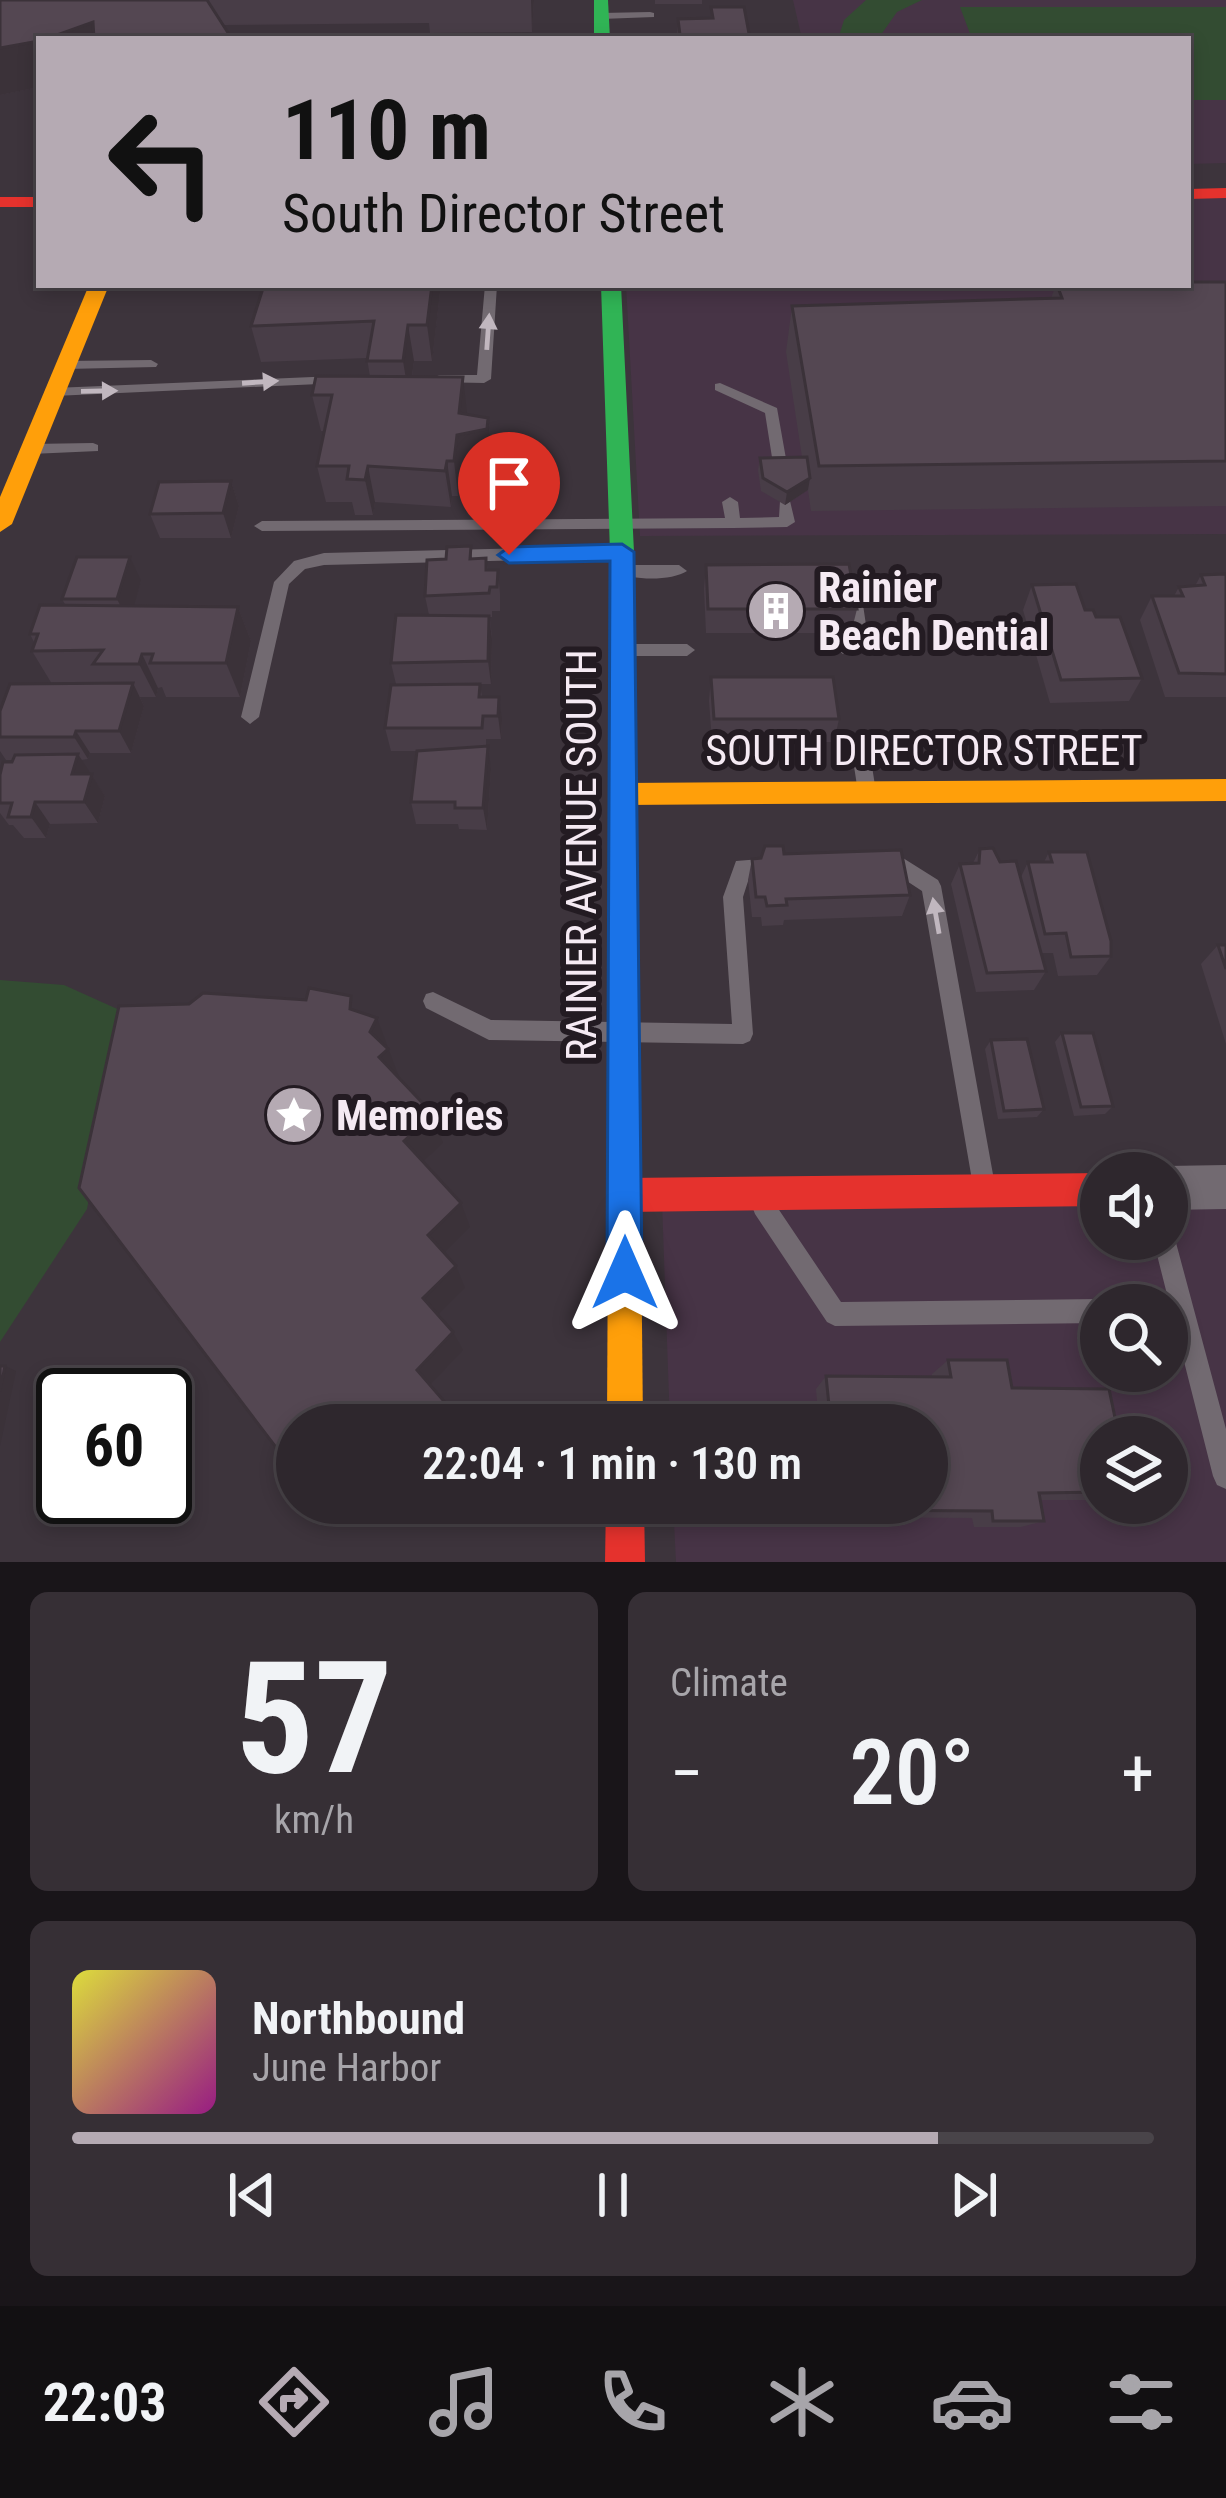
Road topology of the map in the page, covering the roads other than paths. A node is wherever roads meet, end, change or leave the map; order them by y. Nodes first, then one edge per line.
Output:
1 (650, 15) dead end
2 (601, 18) edge
3 (1191, 194) edge
4 (1226, 194) edge
5 (0, 202) edge
6 (36, 202) edge
7 (97, 288) edge
8 (491, 288) edge
9 (611, 288) edge
10 (151, 364) dead end
11 (60, 378) junction
12 (429, 379) edge
13 (357, 380) edge
14 (720, 386) dead end
15 (93, 448) dead end
16 (31, 449) junction
17 (781, 470) edge
18 (730, 502) dead end
19 (784, 505) edge
20 (620, 523) junction
21 (733, 523) junction
22 (0, 524) edge
23 (262, 526) dead end
24 (622, 562) junction
25 (679, 572) dead end
26 (850, 572) edge
27 (842, 648) dead end
28 (622, 650) junction
29 (687, 650) dead end
30 (250, 717) dead end
31 (860, 747) dead end
32 (1226, 790) edge
33 (867, 792) junction
34 (623, 794) junction
35 (852, 865) edge
36 (787, 866) edge
37 (433, 1001) dead end
38 (624, 1032) junction
39 (1226, 1187) edge
40 (1188, 1188) edge
41 (1080, 1189) edge
42 (985, 1191) junction
43 (753, 1193) junction
44 (625, 1195) junction
45 (1080, 1311) edge
46 (1188, 1355) edge
47 (625, 1404) edge
48 (1226, 1476) edge
49 (626, 1524) edge
50 (626, 1562) edge

1 - 2 lane
3 - 4 main road
5 - 6 main road
7 - 11 main road
12 -> 8 lane
9 - 20 main road, RAINIER AVENUE SOUTH
10 - 11 lane
11 -> 13 lane
11 - 16 main road
14 - 17 lane
15 - 16 lane
16 - 22 main road
18 - 21 lane
19 - 21 lane
20 - 21 lane
20 - 23 lane
20 - 24 main road, RAINIER AVENUE SOUTH
24 - 25 lane
24 - 28 main road, RAINIER AVENUE SOUTH
24 - 30 lane
26 - 27 lane
28 - 29 lane
28 - 34 main road, RAINIER AVENUE SOUTH
31 - 33 lane
32 - 33 main road, SOUTH DIRECTOR STREET
33 - 34 main road, SOUTH DIRECTOR STREET
34 - 38 main road, RAINIER AVENUE SOUTH
42 -> 35 lane
36 - 38 lane
37 - 38 lane
38 - 44 main road, RAINIER AVENUE SOUTH
39 - 40 street
41 - 42 main road
42 - 43 main road
43 - 44 main road
43 - 45 lane
44 - 47 main road, RAINIER AVENUE SOUTH
46 - 48 lane
49 - 50 main road

